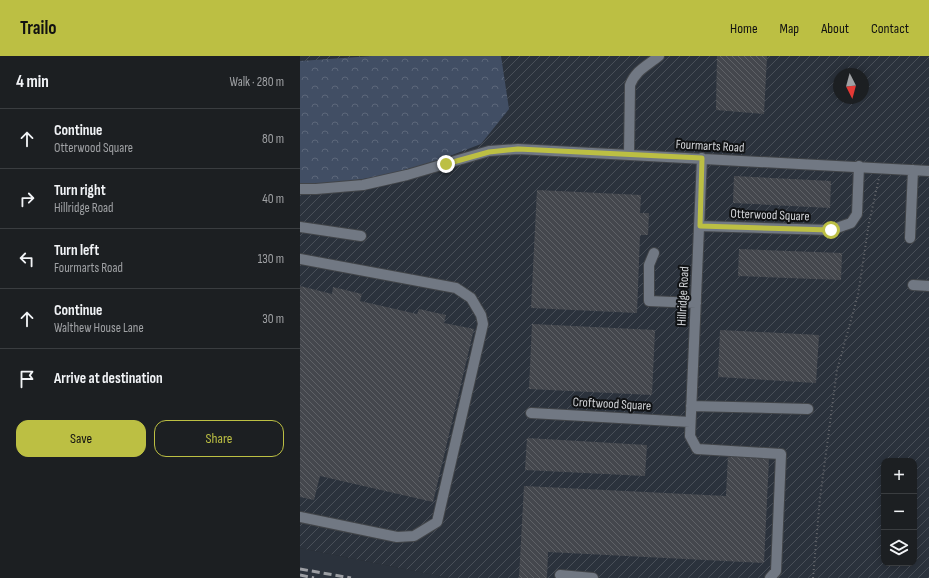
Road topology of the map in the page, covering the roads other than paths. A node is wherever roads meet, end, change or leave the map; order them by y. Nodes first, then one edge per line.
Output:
1 (659, 56) edge
2 (629, 155) junction
3 (702, 158) junction
4 (859, 166) junction
5 (913, 170) junction
6 (929, 171) edge
7 (300, 189) edge
8 (700, 226) junction
9 (300, 227) edge
10 (361, 236) dead end
11 (910, 238) dead end
12 (654, 253) dead end
13 (300, 258) edge
14 (913, 285) dead end
15 (929, 286) edge
16 (696, 303) junction
17 (691, 406) junction
18 (808, 409) dead end
19 (531, 413) dead end
20 (690, 422) junction
21 (300, 517) edge
22 (560, 575) dead end
23 (593, 578) edge
24 (770, 578) edge

1 - 2 street
2 - 3 street, Fourmarts Road
2 - 7 street, Fourmarts Road
3 - 4 street, Fourmarts Road
3 - 8 street, Hillridge Road
4 - 5 street, Fourmarts Road
4 - 8 street, Otterwood Square
5 - 6 street, Fourmarts Road
5 - 11 street
8 - 16 street, Hillridge Road
9 - 10 street
12 - 16 street
13 - 21 street
14 - 15 street
16 - 17 street, Hillridge Road
17 - 18 street
17 - 20 street, Hillridge Road
19 - 20 street, Croftwood Square
20 - 24 street, Hillridge Road
22 - 23 street

